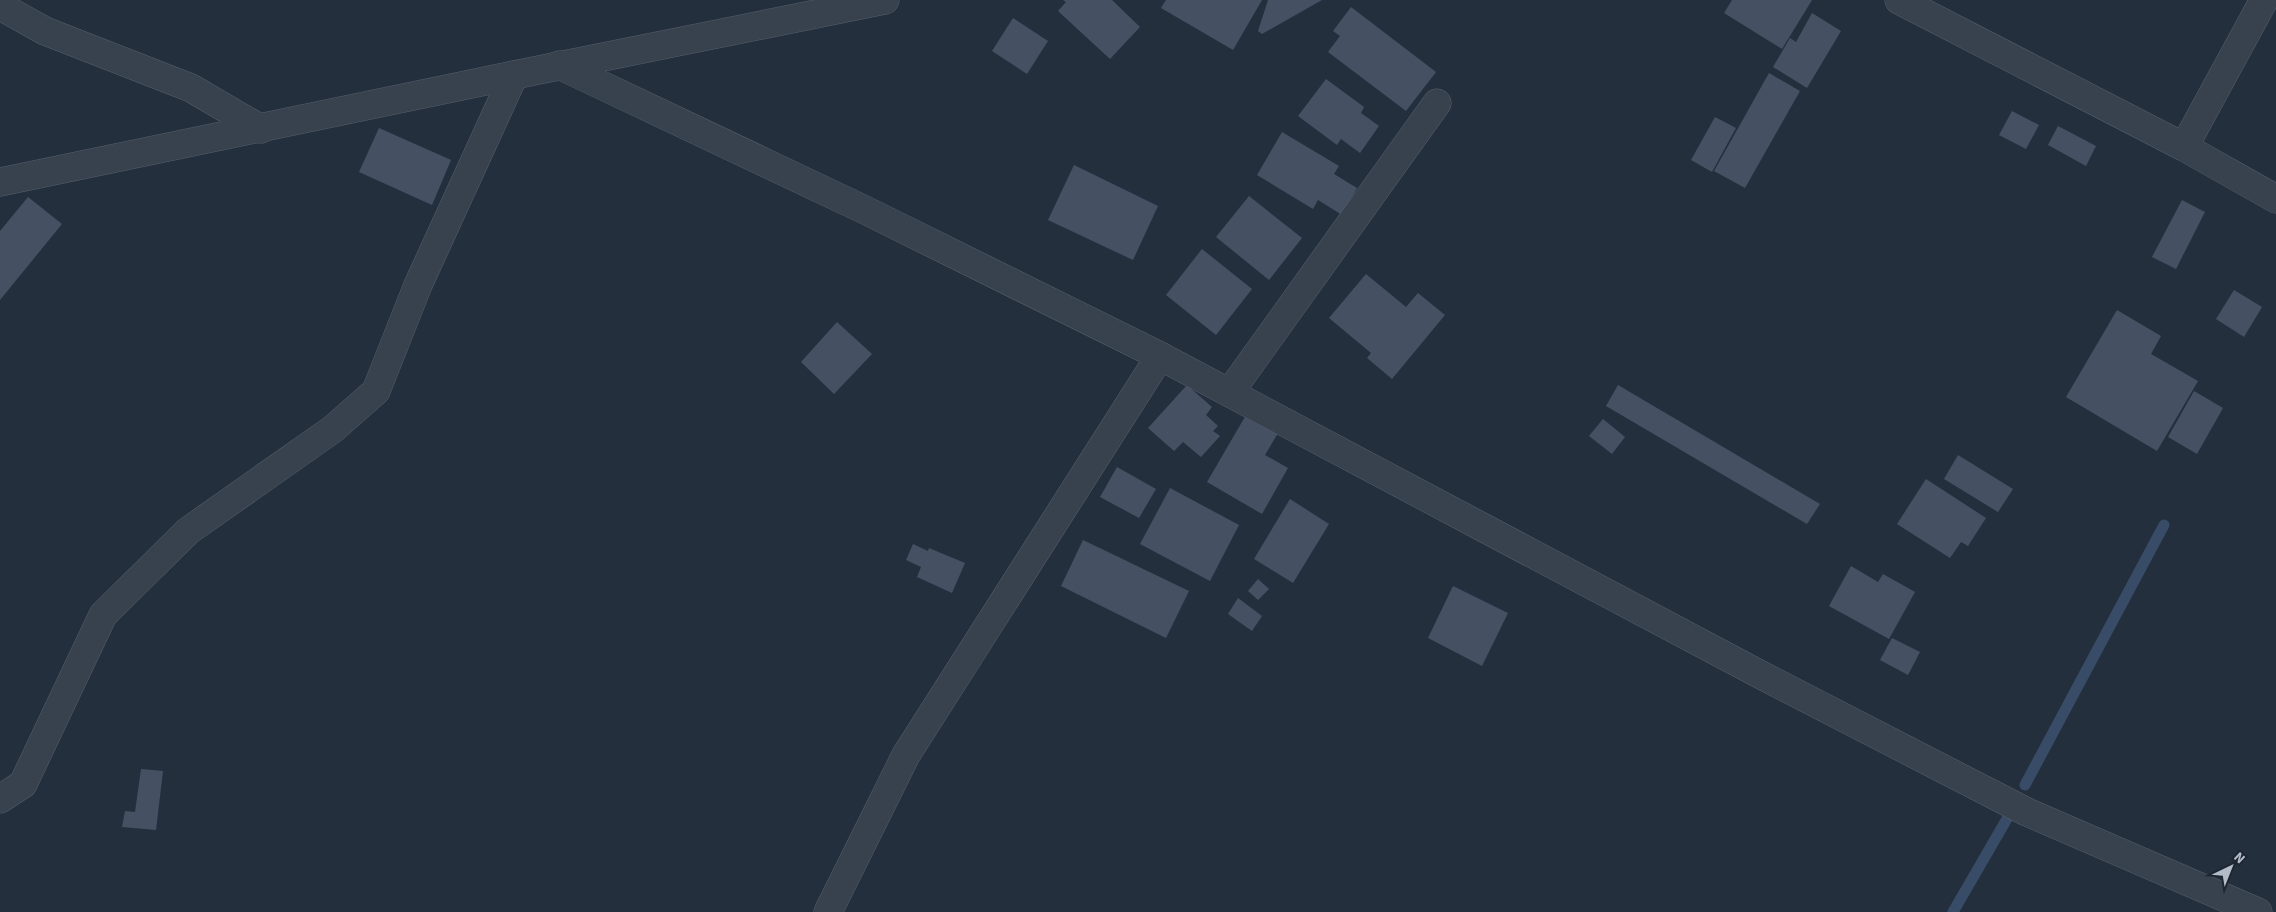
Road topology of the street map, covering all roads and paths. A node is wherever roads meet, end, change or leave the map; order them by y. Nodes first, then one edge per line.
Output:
1 (885, 0) edge
2 (1899, 0) edge
3 (2264, 0) edge
4 (0, 6) edge
5 (559, 65) junction
6 (514, 74) junction
7 (1437, 103) dead end
8 (261, 129) junction
9 (2184, 148) junction
10 (0, 182) edge
11 (2276, 199) edge
12 (1160, 356) junction
13 (1230, 392) junction
14 (0, 799) edge
15 (828, 912) edge
16 (2258, 912) edge

1 - 5 street
2 - 9 street
3 - 9 street
4 - 8 street
5 - 6 street
5 - 12 street
6 - 8 street
6 - 14 street
7 - 13 street
8 - 10 street
9 - 11 street
12 - 13 street
12 - 15 street
13 - 16 street

